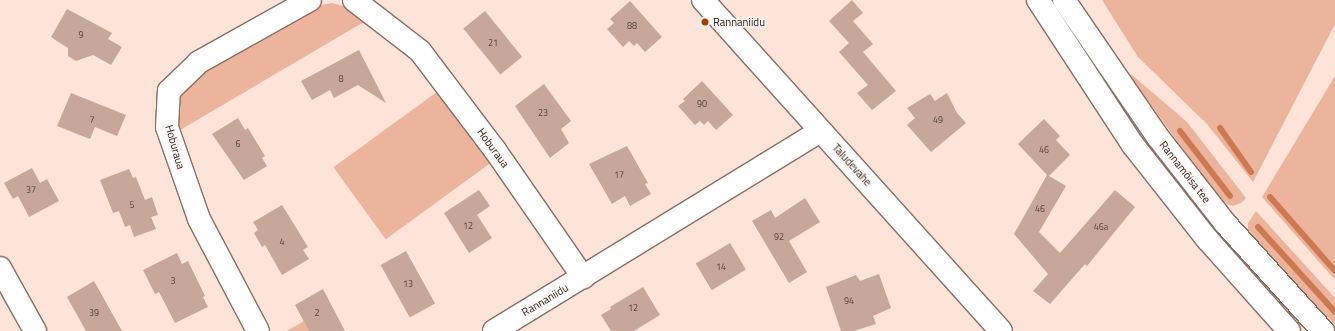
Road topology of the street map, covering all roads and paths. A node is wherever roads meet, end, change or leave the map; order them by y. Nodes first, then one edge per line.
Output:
1 (310, 0) edge
2 (354, 0) edge
3 (703, 0) edge
4 (1038, 0) edge
5 (1064, 0) edge
6 (821, 131) junction
7 (0, 268) edge
8 (583, 277) junction
9 (35, 331) edge
10 (258, 331) edge
11 (494, 331) edge
12 (1001, 331) edge
13 (1289, 331) edge
14 (1323, 331) edge

1 - 10 street, Hoburaua
2 - 8 street, Hoburaua
3 - 6 street, Taludevahe
4 - 13 street
5 - 14 street, Rannamõisa tee
6 - 8 street, Rannaniidu
6 - 12 street, Taludevahe
7 - 9 street
8 - 11 street, Rannaniidu

